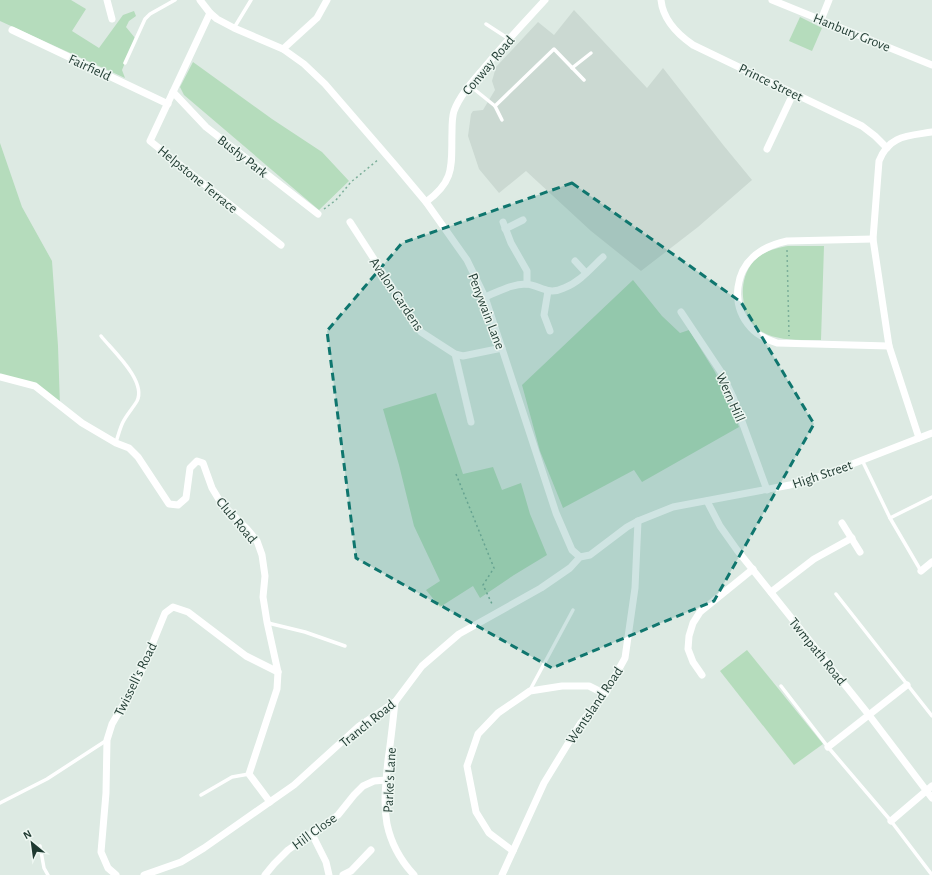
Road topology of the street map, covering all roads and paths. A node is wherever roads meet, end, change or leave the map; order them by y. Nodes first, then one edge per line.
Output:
1 (108, 0) edge
2 (175, 0) edge
3 (200, 0) edge
4 (251, 0) edge
5 (327, 0) edge
6 (544, 0) edge
7 (661, 0) edge
8 (772, 0) edge
9 (829, 0) edge
10 (210, 13) junction
11 (112, 18) dead end
12 (821, 20) junction
13 (486, 24) dead end
14 (234, 28) junction
15 (12, 30) dead end
16 (509, 39) junction
17 (282, 49) junction
18 (591, 53) dead end
19 (125, 63) dead end
20 (932, 65) edge
21 (572, 68) junction
22 (584, 80) dead end
23 (470, 85) junction
24 (174, 92) junction
25 (794, 94) junction
26 (168, 104) junction
27 (495, 106) junction
28 (502, 120) dead end
29 (932, 132) edge
30 (767, 148) dead end
31 (886, 148) junction
32 (386, 154) junction
33 (426, 202) junction
34 (318, 214) joint
35 (523, 220) dead end
36 (350, 222) dead end
37 (873, 239) junction
38 (787, 241) junction
39 (281, 245) dead end
40 (603, 257) dead end
41 (575, 261) dead end
42 (586, 273) junction
43 (527, 284) junction
44 (548, 291) junction
45 (485, 297) junction
46 (681, 312) dead end
47 (550, 331) dead end
48 (100, 336) dead end
49 (789, 344) junction
50 (889, 346) junction
51 (502, 348) junction
52 (455, 354) junction
53 (0, 377) edge
54 (471, 422) dead end
55 (932, 433) edge
56 (919, 438) junction
57 (116, 443) junction
58 (862, 460) junction
59 (456, 474) dead end
60 (767, 490) junction
61 (932, 497) edge
62 (708, 501) junction
63 (890, 518) junction
64 (638, 521) junction
65 (842, 523) dead end
66 (852, 538) junction
67 (860, 552) dead end
68 (580, 557) junction
69 (932, 562) edge
70 (752, 569) junction
71 (921, 571) joint
72 (771, 592) junction
73 (836, 594) dead end
74 (573, 610) dead end
75 (496, 614) junction
76 (267, 622) junction
77 (345, 646) dead end
78 (278, 672) junction
79 (702, 675) dead end
80 (907, 684) junction
81 (781, 686) dead end
82 (530, 691) junction
83 (605, 694) junction
84 (395, 702) junction
85 (869, 715) junction
86 (932, 716) edge
87 (107, 740) junction
88 (828, 747) junction
89 (249, 774) junction
90 (386, 780) junction
91 (929, 788) edge
92 (201, 795) dead end
93 (932, 798) edge
94 (270, 802) junction
95 (0, 803) edge
96 (892, 821) junction
97 (312, 834) junction
98 (40, 846) dead end
99 (371, 850) dead end
100 (513, 851) junction
101 (48, 875) edge
102 (116, 875) edge
103 (144, 875) edge
104 (265, 875) edge
105 (329, 875) edge
106 (343, 875) edge
107 (414, 875) edge
108 (502, 875) edge
109 (932, 875) edge

1 - 11 street
2 - 19 lane
3 - 10 street
4 - 14 lane
5 - 17 street
6 - 16 street, Conway Road
7 - 25 street, Prince Street
8 - 12 street, Hanbury Grove
9 - 12 street
10 - 14 street, Penywain Lane
10 - 24 street, Helpstone Terrace
12 - 20 street, Hanbury Grove
13 - 16 lane
14 - 17 street, Penywain Lane
15 - 26 street, Fairfield
16 - 23 street, Conway Road
17 - 32 street, Penywain Lane
18 - 21 lane
21 - 22 lane
21 - 27 lane
23 - 27 lane
23 - 33 street, Conway Road
24 - 26 street, Helpstone Terrace
24 - 34 street, Bushy Park
25 - 30 street
25 - 31 street, Prince Street
26 - 39 street, Helpstone Terrace
27 - 28 lane
29 - 31 street
31 - 37 street
32 - 33 street, Penywain Lane
32 - 34 path
33 - 45 street, Penywain Lane
35 - 43 street
36 - 52 street, Avalon Gardens
37 - 38 street
37 - 50 street
38 - 49 path
38 - 49 street
40 - 42 street
41 - 42 street
42 - 44 street
43 - 44 street
43 - 45 street
44 - 47 street
45 - 51 street, Penywain Lane
46 - 60 street, Wern Hill
48 - 57 lane
49 - 50 street
50 - 56 street
51 - 52 street
51 - 68 street, Penywain Lane
52 - 54 street
53 - 57 street, Club Road
55 - 56 street, High Street
56 - 58 street, High Street
57 - 76 street, Club Road
58 - 60 street, High Street
58 - 63 lane
59 - 75 path
60 - 62 street, High Street
61 - 63 lane
62 - 64 street, Tranch Road
62 - 70 street, Twmpath Road
63 - 71 lane
64 - 68 street, Tranch Road
64 - 83 street, Wentsland Road
65 - 66 street
66 - 67 street
66 - 72 street
68 - 75 street, Tranch Road
69 - 71 street
70 - 72 street, Twmpath Road
70 - 79 street
72 - 85 street, Twmpath Road
73 - 80 lane
74 - 82 lane
75 - 84 street, Tranch Road
76 - 77 lane
76 - 78 street, Club Road
78 - 87 street, Twissell's Road
78 - 89 street, Club Road
80 - 85 street
80 - 86 lane
81 - 88 lane
82 - 83 street
82 - 100 street
83 - 100 street, Wentsland Road
84 - 90 street, Parke's Lane
84 - 94 street, Tranch Road
85 - 88 street
85 - 91 street, Twmpath Road
87 - 95 lane
87 - 102 street, Twissell's Road
88 - 96 lane
89 - 92 lane
89 - 94 street
90 - 97 street, Hill Close
90 - 107 street, Parke's Lane
91 - 93 street, Twmpath Road
91 - 96 street
94 - 103 street, Tranch Road
96 - 109 lane
97 - 104 street, Hill Close
97 - 105 street
98 - 101 lane
99 - 106 street
100 - 108 street, Wentsland Road

